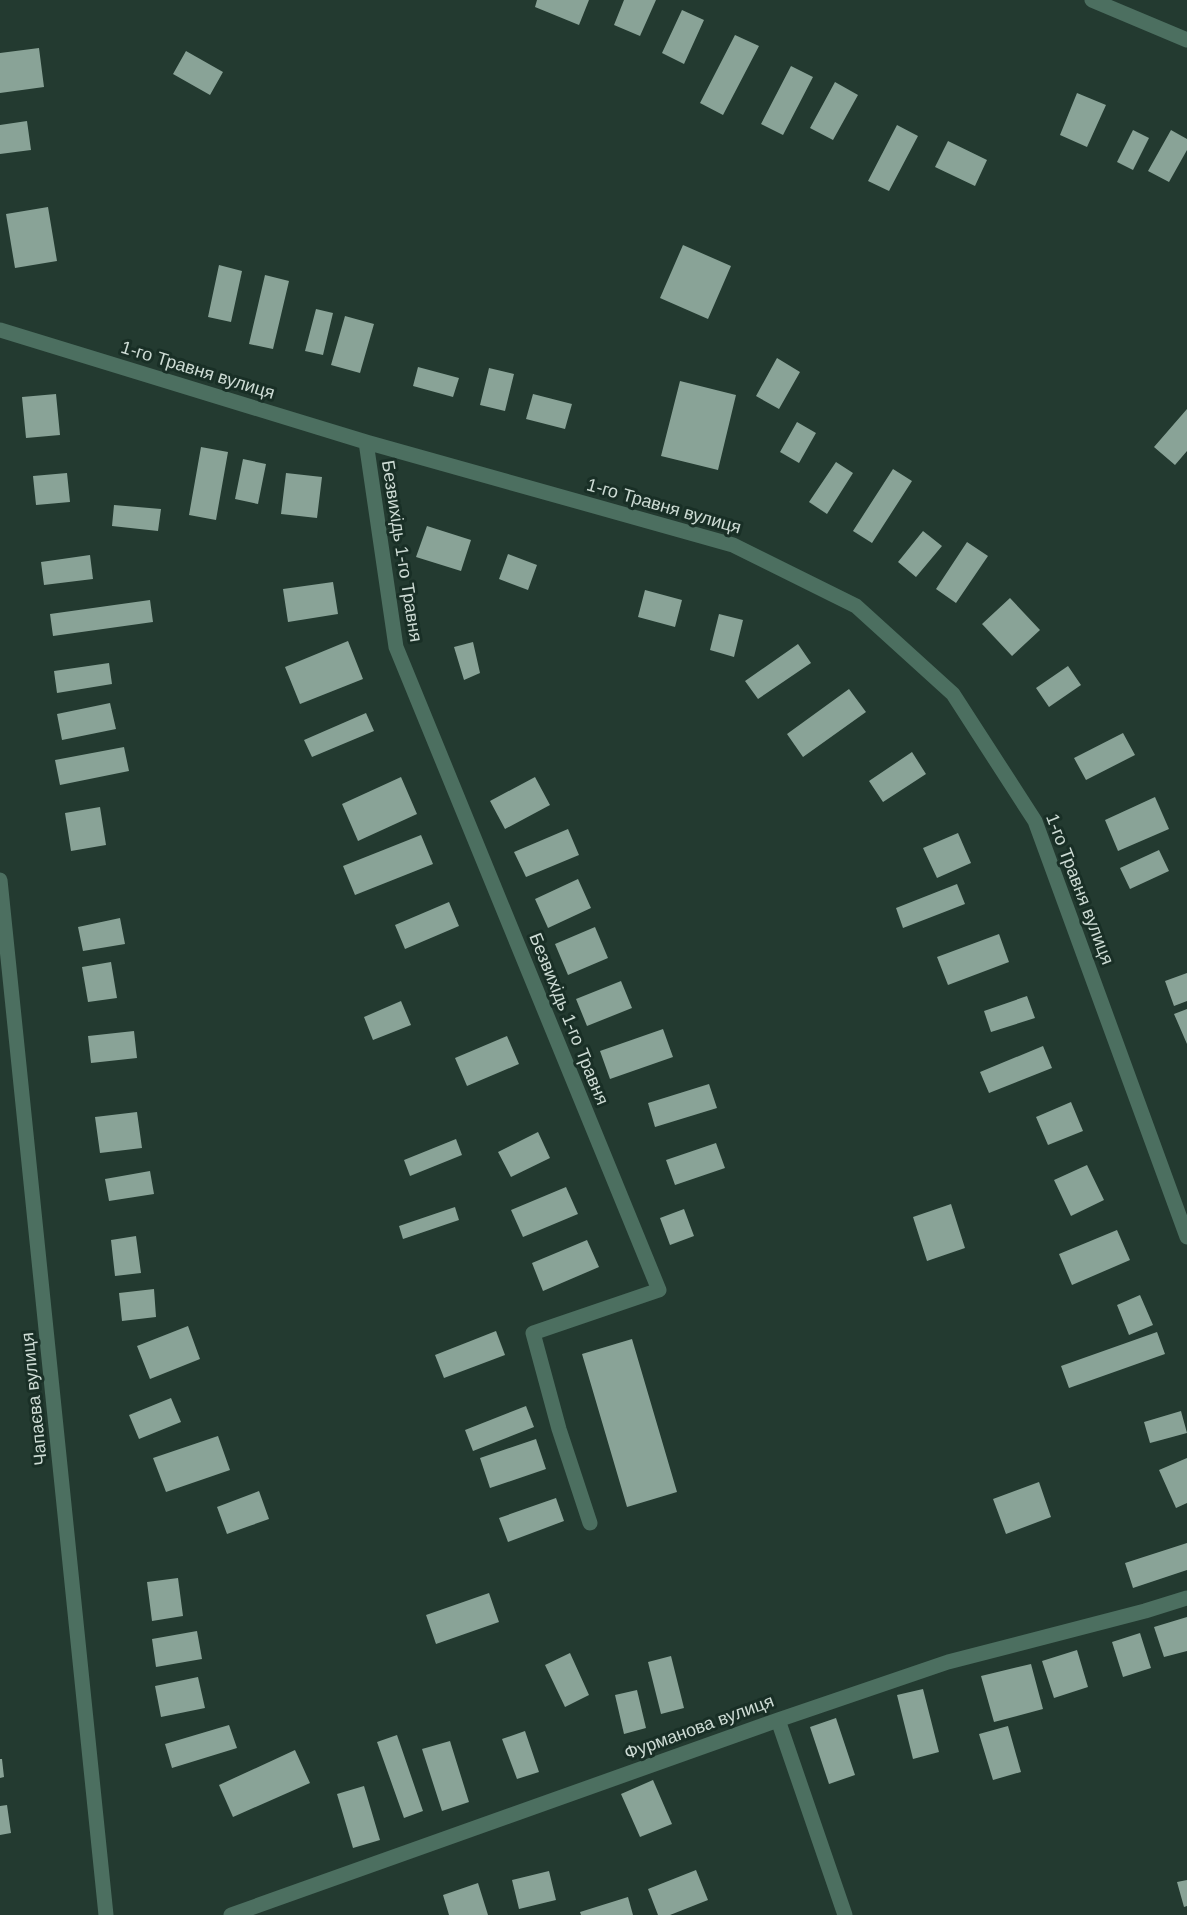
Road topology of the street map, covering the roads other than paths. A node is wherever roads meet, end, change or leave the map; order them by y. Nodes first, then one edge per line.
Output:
1 (1092, 0) edge
2 (1187, 40) edge
3 (0, 330) edge
4 (366, 442) junction
5 (0, 880) edge
6 (1187, 1237) edge
7 (590, 1523) dead end
8 (1187, 1598) edge
9 (778, 1720) junction
10 (106, 1915) edge
11 (231, 1915) edge
12 (845, 1915) edge

1 - 2 street
3 - 4 street, 1-го Травня вулиця
4 - 6 street, 1-го Травня вулиця
4 - 7 street, Безвихідь 1-го Травня
5 - 10 street, Чапаєва вулиця
8 - 9 street, Фурманова вулиця
9 - 11 street, Фурманова вулиця
9 - 12 street

